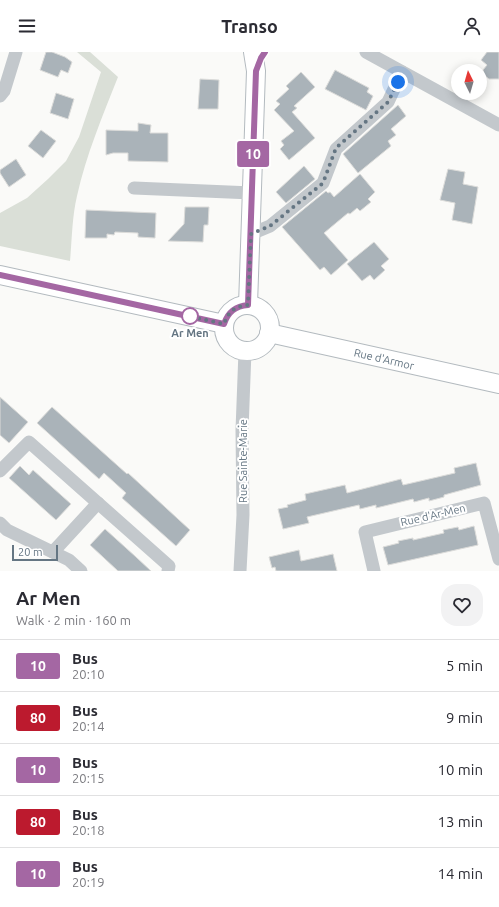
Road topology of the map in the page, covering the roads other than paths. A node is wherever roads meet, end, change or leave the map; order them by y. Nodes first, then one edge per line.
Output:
1 (16, 52) edge
2 (253, 52) edge
3 (265, 52) edge
4 (366, 52) edge
5 (256, 71) junction
6 (402, 72) junction
7 (0, 96) edge
8 (499, 125) edge
9 (134, 188) dead end
10 (252, 193) junction
11 (251, 234) junction
12 (0, 275) edge
13 (248, 305) junction
14 (224, 324) junction
15 (269, 333) junction
16 (245, 351) junction
17 (499, 384) edge
18 (0, 471) edge
19 (98, 503) junction
20 (0, 523) edge
21 (53, 552) junction
22 (499, 559) edge
23 (81, 571) edge
24 (168, 571) edge
25 (240, 571) edge
26 (374, 571) edge

1 - 7 street
2 - 5 main road
3 - 5 main road
4 - 6 street
5 - 10 main road
6 - 8 street
6 - 11 street
9 - 10 street
10 - 11 main road
11 - 13 main road
12 - 14 main road
13 - 14 main road
13 - 15 main road
14 - 16 main road
15 - 16 main road
15 - 17 main road, Rue d'Armor
16 - 25 street, Rue Sainte-Marie
18 - 19 street
19 - 21 street
19 - 24 street
20 - 21 street
21 - 23 street
22 - 26 street, Rue d'Ar-Men

